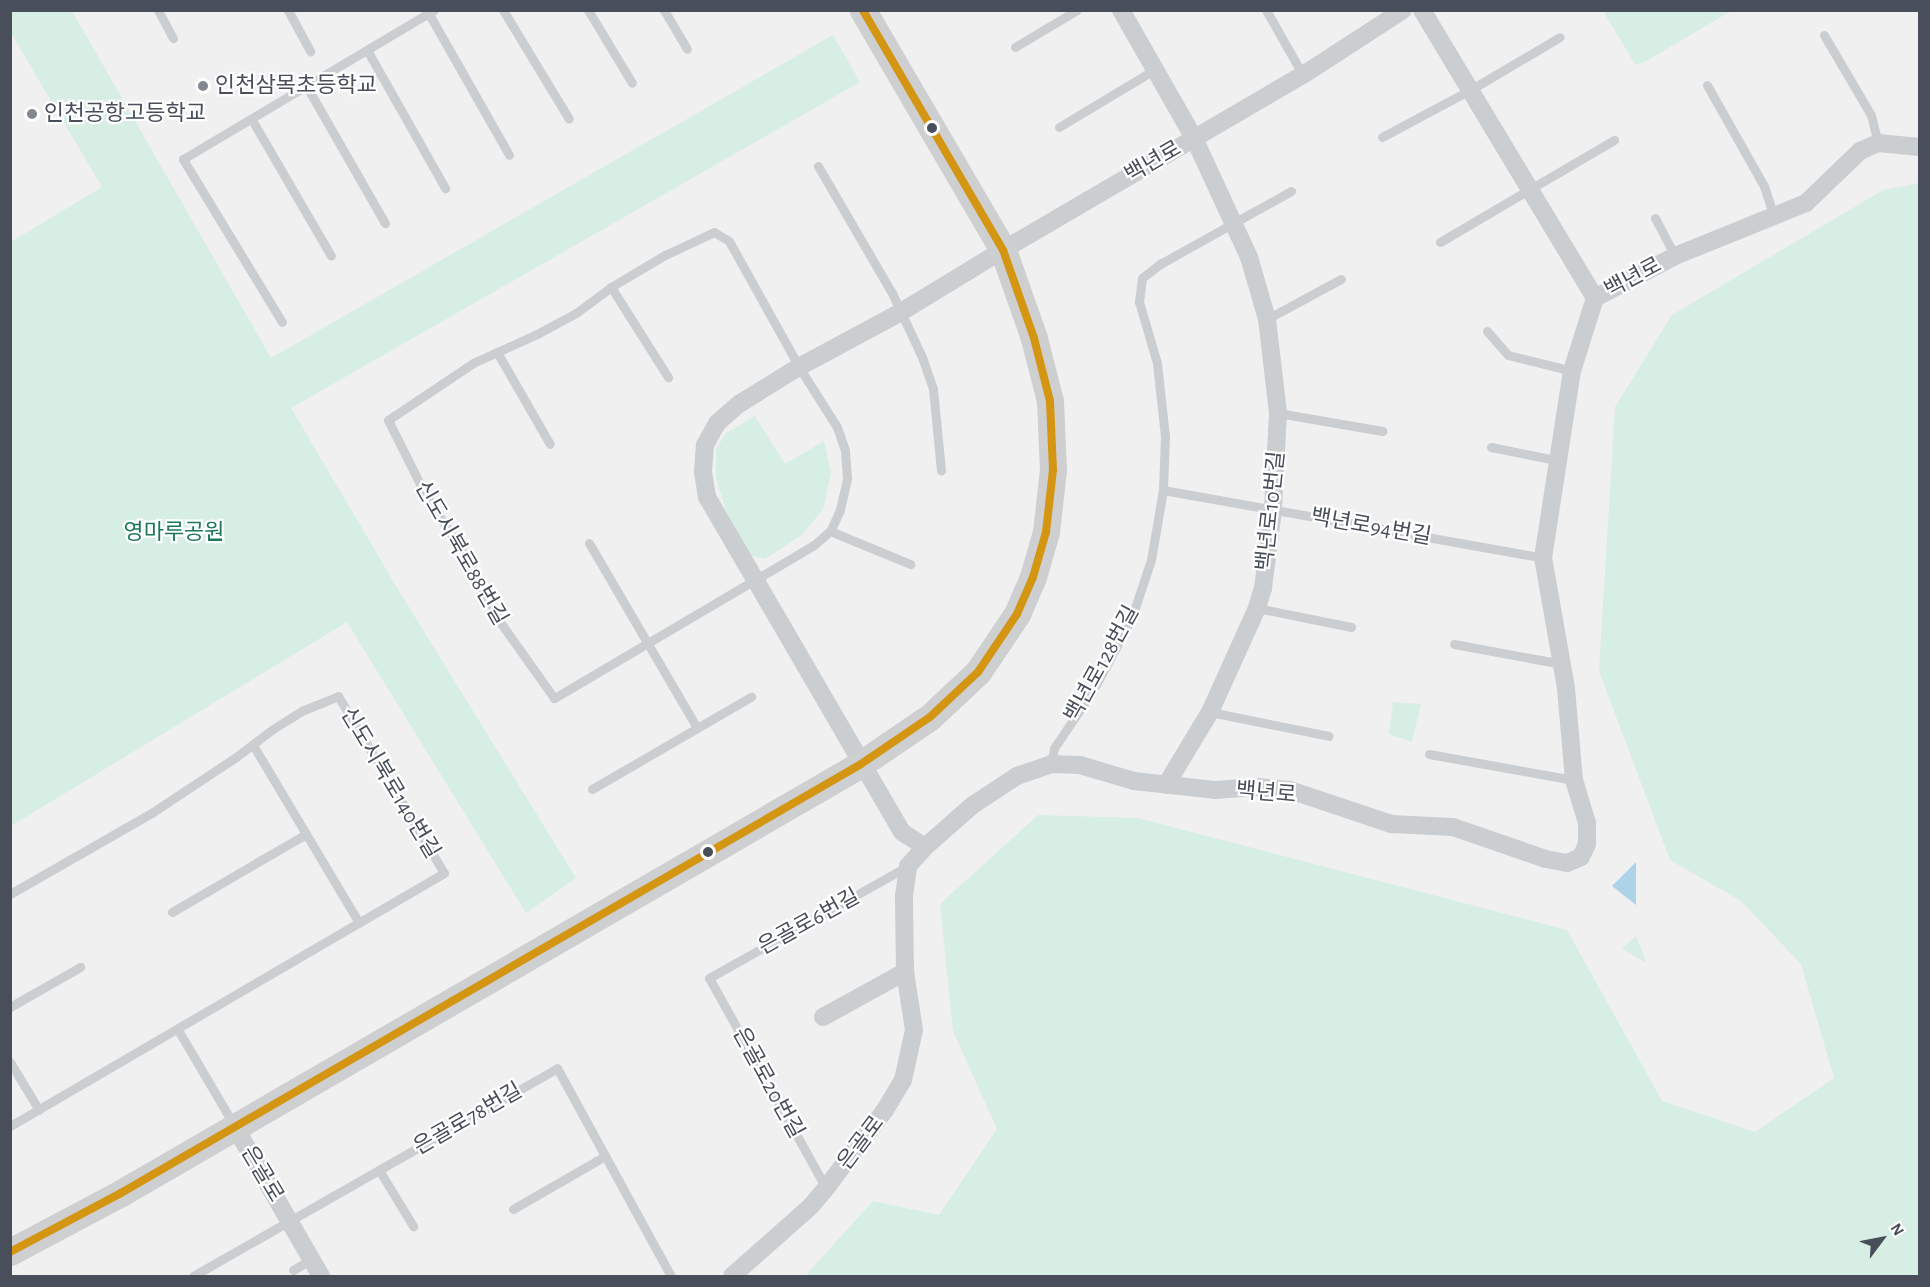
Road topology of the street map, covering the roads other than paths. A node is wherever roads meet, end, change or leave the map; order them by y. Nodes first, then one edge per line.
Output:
1 (159, 10) edge
2 (288, 10) edge
3 (503, 10) edge
4 (588, 10) edge
5 (664, 10) edge
6 (863, 10) edge
7 (1077, 10) edge
8 (1121, 10) edge
9 (1266, 10) edge
10 (1403, 10) edge
11 (1422, 10) edge
12 (431, 12) edge
13 (1824, 35) dead end
14 (1560, 37) dead end
15 (173, 38) dead end
16 (1015, 47) dead end
17 (368, 50) junction
18 (687, 50) dead end
19 (310, 51) dead end
20 (1154, 70) junction
21 (1302, 75) junction
22 (632, 83) dead end
23 (1707, 85) dead end
24 (307, 87) junction
25 (1470, 90) junction
26 (569, 119) dead end
27 (252, 120) junction
28 (1059, 127) dead end
29 (1382, 137) dead end
30 (1194, 138) junction
31 (1614, 140) dead end
32 (1878, 143) junction
33 (1920, 147) edge
34 (509, 155) dead end
35 (818, 166) dead end
36 (446, 188) dead end
37 (1530, 190) junction
38 (1291, 191) dead end
39 (1774, 216) junction
40 (1655, 218) dead end
41 (386, 223) dead end
42 (1235, 223) junction
43 (1440, 242) dead end
44 (1003, 250) junction
45 (331, 256) dead end
46 (1675, 256) junction
47 (1341, 279) dead end
48 (611, 287) junction
49 (1595, 298) junction
50 (902, 312) junction
51 (1267, 319) junction
52 (282, 322) dead end
53 (1487, 331) dead end
54 (497, 352) junction
55 (799, 368) junction
56 (1572, 371) junction
57 (668, 378) dead end
58 (1278, 413) junction
59 (1382, 431) dead end
60 (549, 444) dead end
61 (1491, 447) dead end
62 (1560, 461) junction
63 (941, 471) dead end
64 (1163, 490) junction
65 (1273, 510) junction
66 (830, 531) junction
67 (589, 543) dead end
68 (1543, 558) junction
69 (910, 564) dead end
70 (755, 582) junction
71 (1257, 608) junction
72 (1351, 627) dead end
73 (647, 644) junction
74 (1454, 644) dead end
75 (1562, 664) junction
76 (750, 697) dead end
77 (1210, 712) junction
78 (698, 728) junction
79 (1329, 736) dead end
80 (253, 745) junction
81 (1429, 754) dead end
82 (861, 764) junction
83 (1052, 764) junction
84 (1574, 780) junction
85 (1166, 784) junction
86 (592, 789) dead end
87 (306, 834) junction
88 (925, 848) junction
89 (908, 866) junction
90 (10, 894) edge
91 (172, 912) dead end
92 (359, 923) junction
93 (80, 967) dead end
94 (905, 972) junction
95 (709, 978) joint
96 (10, 1006) edge
97 (823, 1017) dead end
98 (178, 1030) junction
99 (10, 1062) edge
100 (39, 1110) junction
101 (10, 1126) edge
102 (235, 1127) junction
103 (605, 1156) junction
104 (380, 1170) junction
105 (826, 1188) junction
106 (513, 1209) dead end
107 (290, 1220) junction
108 (414, 1226) dead end
109 (10, 1252) edge
110 (312, 1259) junction
111 (293, 1270) dead end
112 (193, 1276) edge
113 (321, 1276) edge
114 (670, 1276) edge
115 (732, 1276) edge

1 - 15 lane
2 - 19 lane
3 - 26 lane
4 - 22 lane
5 - 18 lane
6 - 44 street
7 - 16 lane
8 - 20 street, 백년로10번길
9 - 21 lane
10 - 21 street, 백년로
11 - 25 street
12 - 17 lane
12 - 34 lane
13 - 32 lane
14 - 25 lane
17 - 24 lane
17 - 36 lane
20 - 28 lane
20 - 30 street, 백년로10번길
21 - 30 street, 백년로
23 - 39 lane
24 - 27 lane
24 - 41 lane
25 - 29 lane
25 - 37 street
27 - 45 lane
27 - 52 lane
30 - 42 street, 백년로10번길
30 - 44 street, 백년로
31 - 37 lane
32 - 33 street
32 - 39 street, 백년로
35 - 50 lane
37 - 43 lane
37 - 49 street
38 - 42 lane
39 - 46 street, 백년로
40 - 46 lane, 백년로
42 - 51 street, 백년로10번길
42 - 64 lane, 백년로128번길
44 - 50 street
44 - 82 street
46 - 49 street, 백년로
47 - 51 lane
48 - 54 lane, 신도시북로88번길
48 - 55 lane, 신도시북로88번길
48 - 57 lane
49 - 56 street, 백년로
50 - 55 street
50 - 63 lane
51 - 58 street, 백년로10번길
53 - 56 lane
54 - 60 lane
54 - 73 lane, 신도시북로88번길
55 - 66 lane, 신도시북로88번길
55 - 70 street
56 - 62 street, 백년로
58 - 59 lane
58 - 65 street, 백년로10번길
61 - 62 lane
62 - 68 street, 백년로
64 - 65 lane, 백년로94번길
64 - 83 lane, 백년로128번길
65 - 68 lane, 백년로94번길
65 - 71 street, 백년로10번길
66 - 69 lane
66 - 70 lane, 신도시북로88번길
67 - 73 lane
68 - 75 street, 백년로
70 - 73 lane, 신도시북로88번길
70 - 82 street
71 - 72 lane
71 - 77 street, 백년로10번길
73 - 78 lane
74 - 75 lane
75 - 84 street, 백년로
76 - 78 lane
77 - 79 lane
77 - 85 street, 백년로10번길
78 - 86 lane
80 - 87 lane
80 - 90 lane, 신도시북로140번길
80 - 92 lane, 신도시북로140번길
81 - 84 lane
82 - 88 street
82 - 102 street
83 - 85 street, 백년로
83 - 88 street, 백년로
84 - 85 street, 백년로
87 - 91 lane
87 - 92 lane
88 - 89 street
89 - 94 street, 은골로
89 - 95 lane, 은골로6번길
92 - 98 lane, 신도시북로140번길
93 - 96 lane
94 - 97 street
94 - 105 street, 은골로
95 - 105 lane, 은골로20번길
98 - 100 lane, 신도시북로140번길
98 - 102 lane
99 - 100 lane
100 - 101 lane, 신도시북로140번길
102 - 107 street, 은골로
102 - 109 street
103 - 104 lane, 은골로78번길
103 - 106 lane
103 - 114 lane
104 - 107 lane, 은골로78번길
104 - 108 lane
105 - 115 street, 은골로
107 - 110 street, 은골로
107 - 112 lane, 은골로
110 - 111 lane
110 - 113 street, 은골로

